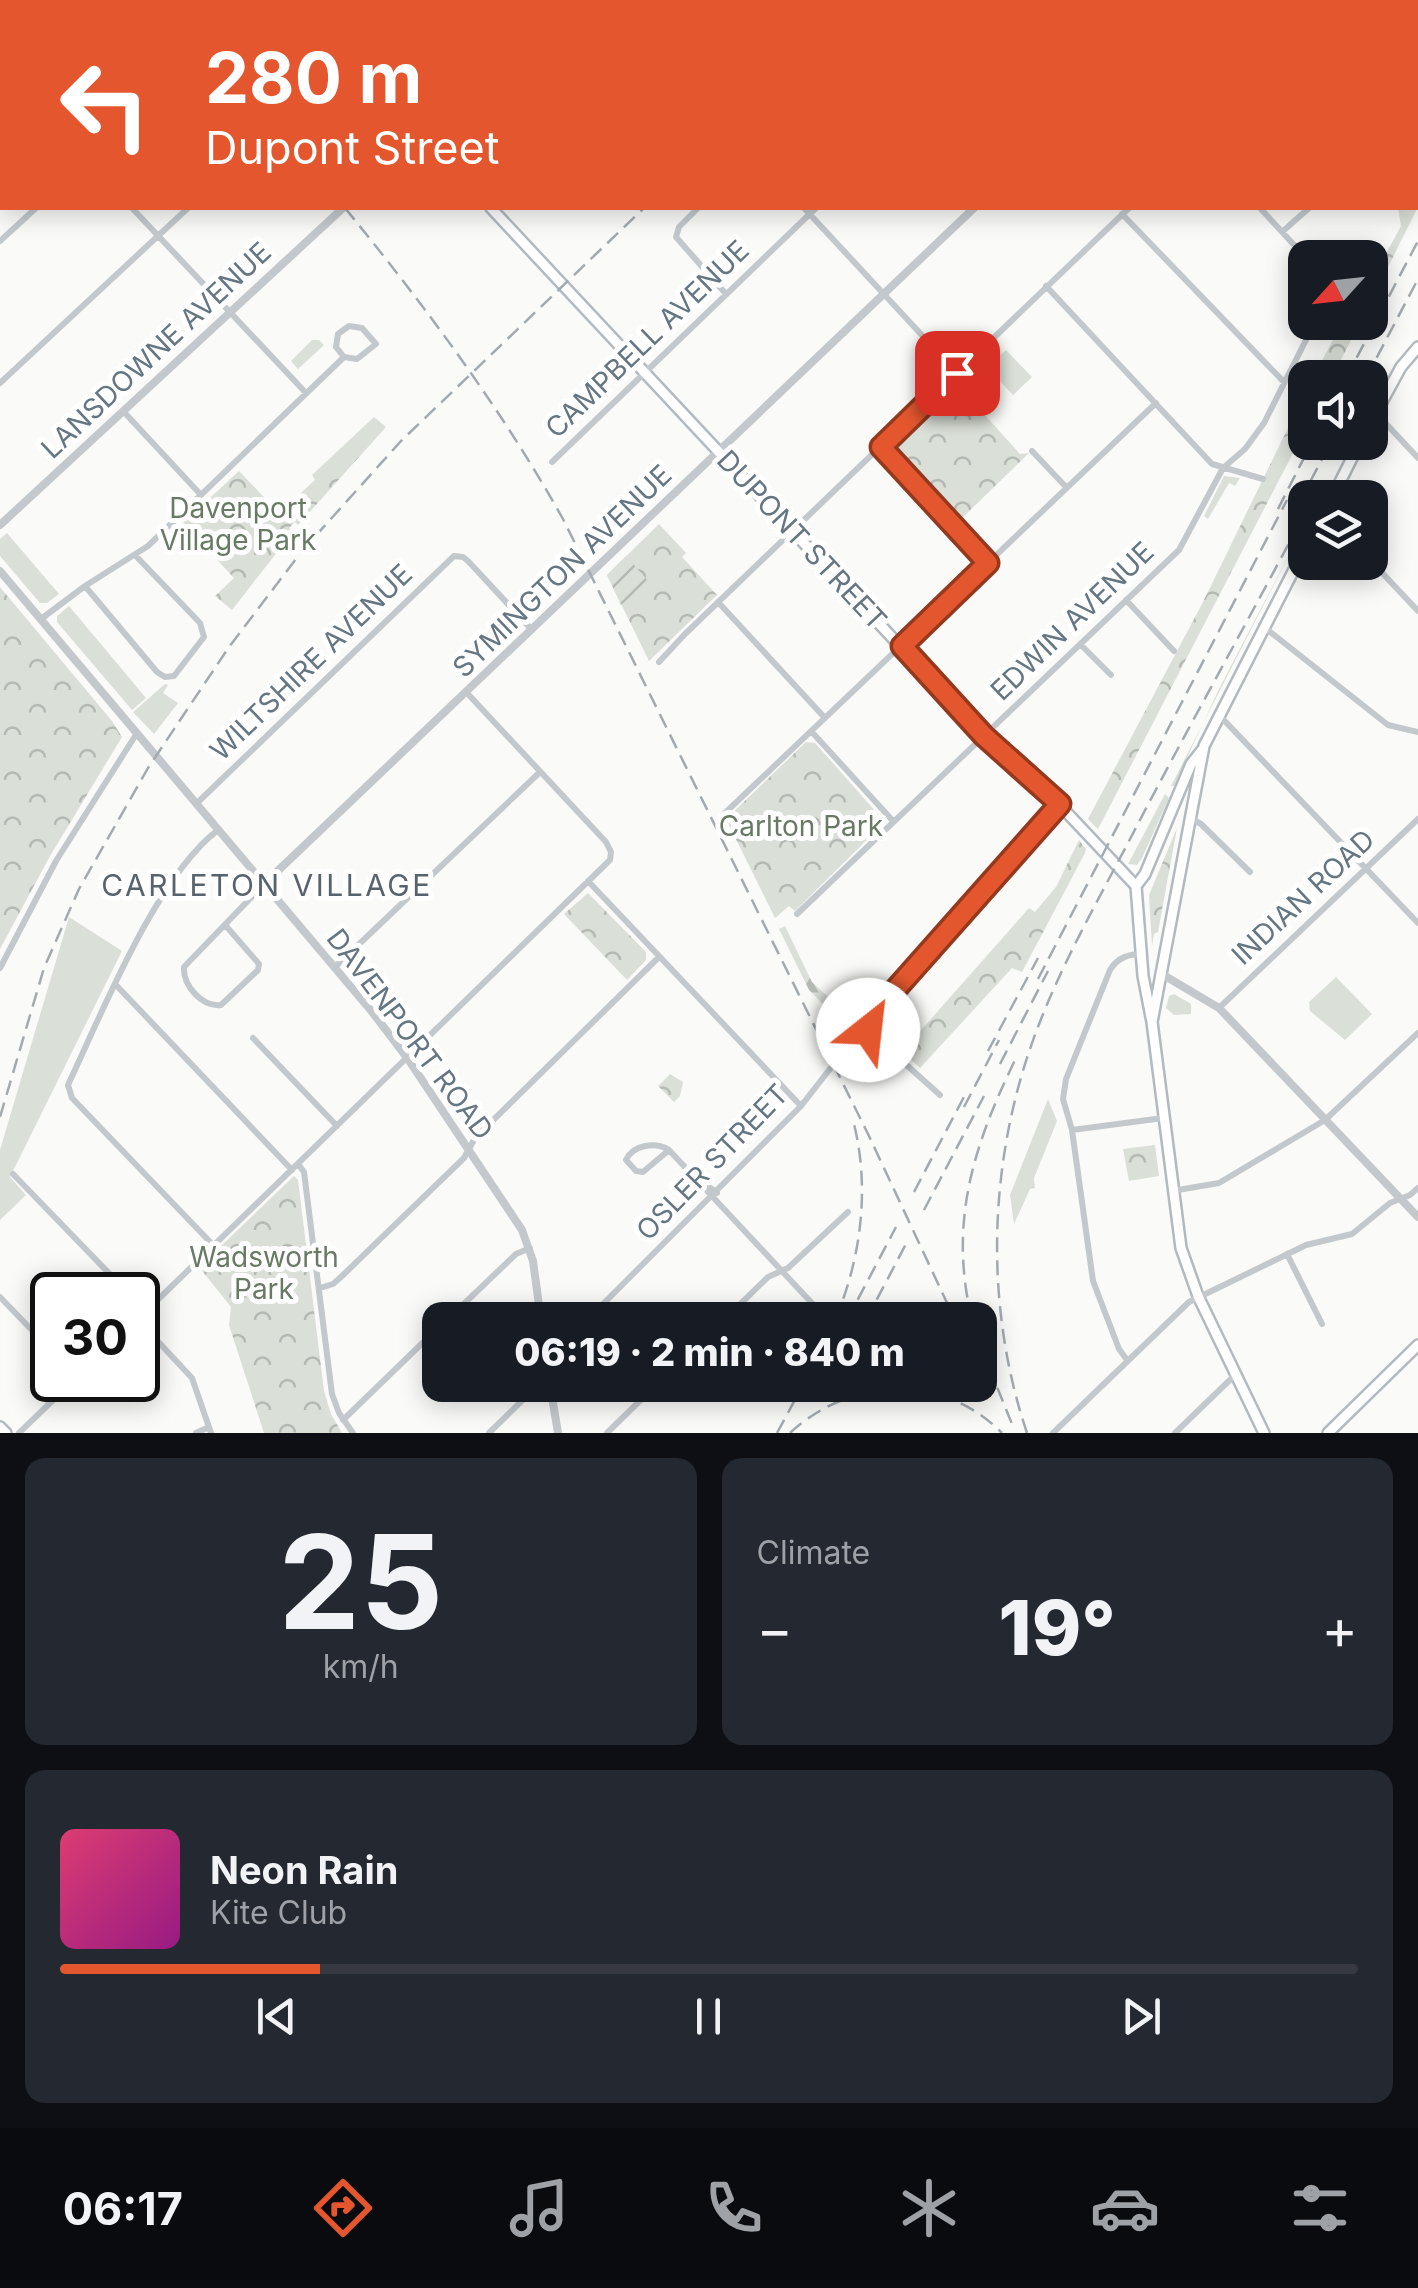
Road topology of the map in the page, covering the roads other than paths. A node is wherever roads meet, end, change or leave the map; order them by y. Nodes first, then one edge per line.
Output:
1 (34, 210) edge
2 (134, 210) edge
3 (186, 210) edge
4 (340, 210) edge
5 (494, 210) edge
6 (696, 210) edge
7 (810, 210) edge
8 (972, 210) edge
9 (1126, 210) edge
10 (1262, 210) edge
11 (1307, 210) edge
12 (1282, 232) junction
13 (159, 236) junction
14 (1289, 240) edge
15 (0, 241) edge
16 (1046, 286) junction
17 (884, 293) junction
18 (726, 294) junction
19 (231, 312) junction
20 (1308, 340) edge
21 (1418, 347) edge
22 (344, 357) junction
23 (645, 372) junction
24 (957, 373) junction
25 (1284, 382) junction
26 (0, 384) edge
27 (1388, 391) edge
28 (306, 393) junction
29 (1156, 403) junction
30 (124, 412) junction
31 (1388, 426) edge
32 (881, 447) junction
33 (719, 451) junction
34 (1032, 451) dead end
35 (1418, 458) edge
36 (552, 462) dead end
37 (1223, 468) junction
38 (1263, 479) dead end
39 (1067, 488) junction
40 (200, 495) junction
41 (0, 525) edge
42 (793, 530) junction
43 (135, 555) junction
44 (988, 563) junction
45 (0, 571) edge
46 (1388, 579) edge
47 (1288, 580) edge
48 (84, 586) junction
49 (1126, 600) junction
50 (718, 602) junction
51 (1418, 611) edge
52 (41, 619) junction
53 (1264, 627) junction
54 (533, 630) junction
55 (1080, 644) junction
56 (902, 646) junction
57 (1174, 652) dead end
58 (659, 662) dead end
59 (1110, 675) dead end
60 (468, 693) junction
61 (1218, 714) junction
62 (825, 718) junction
63 (811, 731) junction
64 (1418, 732) edge
65 (137, 733) junction
66 (984, 736) junction
67 (1204, 746) junction
68 (540, 772) junction
69 (196, 804) junction
70 (1060, 804) junction
71 (726, 813) dead end
72 (1190, 818) junction
73 (1418, 819) edge
74 (894, 821) junction
75 (1168, 821) junction
76 (218, 830) junction
77 (1366, 869) junction
78 (1250, 872) dead end
79 (588, 881) junction
80 (264, 884) junction
81 (1136, 886) junction
82 (797, 914) dead end
83 (1418, 923) edge
84 (226, 926) junction
85 (1144, 954) junction
86 (659, 957) junction
87 (335, 967) junction
88 (0, 968) edge
89 (1160, 973) junction
90 (116, 984) junction
91 (1219, 1008) junction
92 (1152, 1022) junction
93 (863, 1026) junction
94 (1418, 1032) edge
95 (253, 1038) dead end
96 (408, 1059) junction
97 (940, 1095) dead end
98 (801, 1106) junction
99 (1163, 1118) junction
100 (1325, 1120) junction
101 (337, 1126) junction
102 (1072, 1130) junction
103 (469, 1150) junction
104 (669, 1150) junction
105 (295, 1167) junction
106 (13, 1174) dead end
107 (1418, 1188) edge
108 (1172, 1191) junction
109 (714, 1196) junction
110 (1400, 1199) junction
111 (848, 1212) dead end
112 (1418, 1217) edge
113 (214, 1246) junction
114 (530, 1248) junction
115 (1287, 1254) junction
116 (781, 1270) junction
117 (108, 1272) edge
118 (320, 1288) junction
119 (160, 1293) edge
120 (1198, 1296) junction
121 (0, 1297) edge
122 (465, 1302) edge
123 (538, 1302) edge
124 (606, 1302) edge
125 (742, 1302) edge
126 (811, 1302) edge
127 (1322, 1324) dead end
128 (30, 1328) edge
129 (422, 1343) edge
130 (160, 1344) edge
131 (1418, 1345) edge
132 (1127, 1360) junction
133 (1236, 1375) junction
134 (51, 1402) edge
135 (520, 1402) edge
136 (551, 1402) edge
137 (638, 1402) edge
138 (343, 1420) junction
139 (0, 1427) edge
140 (210, 1430) edge
141 (1053, 1432) edge
142 (6, 1433) edge
143 (19, 1433) edge
144 (196, 1433) edge
145 (353, 1433) edge
146 (488, 1433) edge
147 (558, 1433) edge
148 (606, 1433) edge
149 (1175, 1433) edge
150 (1264, 1433) edge
151 (1328, 1433) edge

1 - 15 street
2 - 13 street
3 - 13 street
4 - 19 street, LANSDOWNE AVENUE
5 - 23 main road, DUPONT STREET
6 - 18 street
7 - 17 street
7 - 18 street, CAMPBELL AVENUE
8 - 17 street, SYMINGTON AVENUE
9 - 16 street
9 - 25 street
10 - 12 street
11 - 12 street
12 - 14 street
13 - 19 street
13 - 26 street
16 - 24 street
16 - 29 street
17 - 24 street
17 - 33 street, SYMINGTON AVENUE
18 - 23 street, CAMPBELL AVENUE
19 - 28 street
19 - 30 street, LANSDOWNE AVENUE
20 - 25 street, EDWIN AVENUE
21 - 27 main road
22 - 22 street
22 - 28 street
23 - 33 main road, DUPONT STREET
23 - 36 street, CAMPBELL AVENUE
24 - 32 street
25 - 37 street, EDWIN AVENUE
28 - 40 street
29 - 37 street
29 - 39 street
30 - 40 street
30 - 41 street, LANSDOWNE AVENUE
31 - 35 street
32 - 42 street
32 - 44 street
33 - 42 main road, DUPONT STREET
33 - 54 street, SYMINGTON AVENUE
34 - 39 street
37 - 38 street
37 - 49 street, EDWIN AVENUE
39 - 44 street
40 - 43 street
42 - 50 street
42 - 56 main road, DUPONT STREET
43 - 48 street
43 - 48 street
44 - 56 street
45 - 52 street, DAVENPORT ROAD
46 - 51 street
47 - 53 main road
48 - 52 street
49 - 55 street, EDWIN AVENUE
49 - 57 street
50 - 58 street
50 - 62 street
52 - 65 street, DAVENPORT ROAD
53 - 61 main road
53 - 64 street
54 - 60 street, SYMINGTON AVENUE
54 - 69 street, WILTSHIRE AVENUE
55 - 59 street
55 - 66 street, EDWIN AVENUE
56 - 62 street
56 - 66 main road, DUPONT STREET
60 - 68 street
60 - 80 street, SYMINGTON AVENUE
61 - 67 main road
61 - 77 street
62 - 63 street
63 - 71 street
63 - 74 street
65 - 69 street, DAVENPORT ROAD
65 - 88 street
66 - 70 main road, DUPONT STREET
66 - 74 street, EDWIN AVENUE
67 - 72 main road
67 - 75 main road
68 - 79 street
68 - 87 street
69 - 76 street, DAVENPORT ROAD
70 - 81 main road, DUPONT STREET
70 - 93 street, OSLER STREET
72 - 75 main road
72 - 78 street
72 - 89 main road
73 - 77 street, INDIAN ROAD
74 - 82 street, EDWIN AVENUE
75 - 81 main road
76 - 80 street, DAVENPORT ROAD
76 - 90 street
77 - 83 street
77 - 91 street, INDIAN ROAD
79 - 86 street
79 - 96 street
80 - 84 street, SYMINGTON AVENUE
80 - 87 street, DAVENPORT ROAD
81 - 85 main road
84 - 84 street, SYMINGTON AVENUE
85 - 89 main road
85 - 92 main road
85 - 102 street
86 - 98 street
86 - 103 street
87 - 96 street, DAVENPORT ROAD
89 - 91 street
89 - 92 main road
90 - 105 street
90 - 113 street
91 - 100 street
92 - 99 main road
93 - 97 street
93 - 98 street, OSLER STREET
94 - 100 street
95 - 101 street
96 - 101 street
96 - 103 street, DAVENPORT ROAD
98 - 109 street, OSLER STREET
99 - 102 street
99 - 108 main road
100 - 108 street
100 - 110 street
101 - 105 street
102 - 132 street
103 - 114 street, DAVENPORT ROAD
103 - 118 street
104 - 104 street
104 - 109 street
105 - 113 street
105 - 118 street
106 - 117 street
107 - 110 street
108 - 120 main road
109 - 116 street
109 - 124 street, OSLER STREET
110 - 112 street
110 - 115 street
111 - 116 street
113 - 119 street
114 - 122 street
114 - 123 street, DAVENPORT ROAD
115 - 120 street
115 - 127 street
116 - 125 street
116 - 126 street
118 - 138 street
120 - 132 street
120 - 133 main road
121 - 128 street
129 - 138 street
130 - 140 street
131 - 151 main road
132 - 141 street
133 - 149 street
133 - 150 main road
134 - 143 street
135 - 146 street
136 - 147 street
137 - 148 street
138 - 145 street
139 - 142 main road
140 - 144 street

